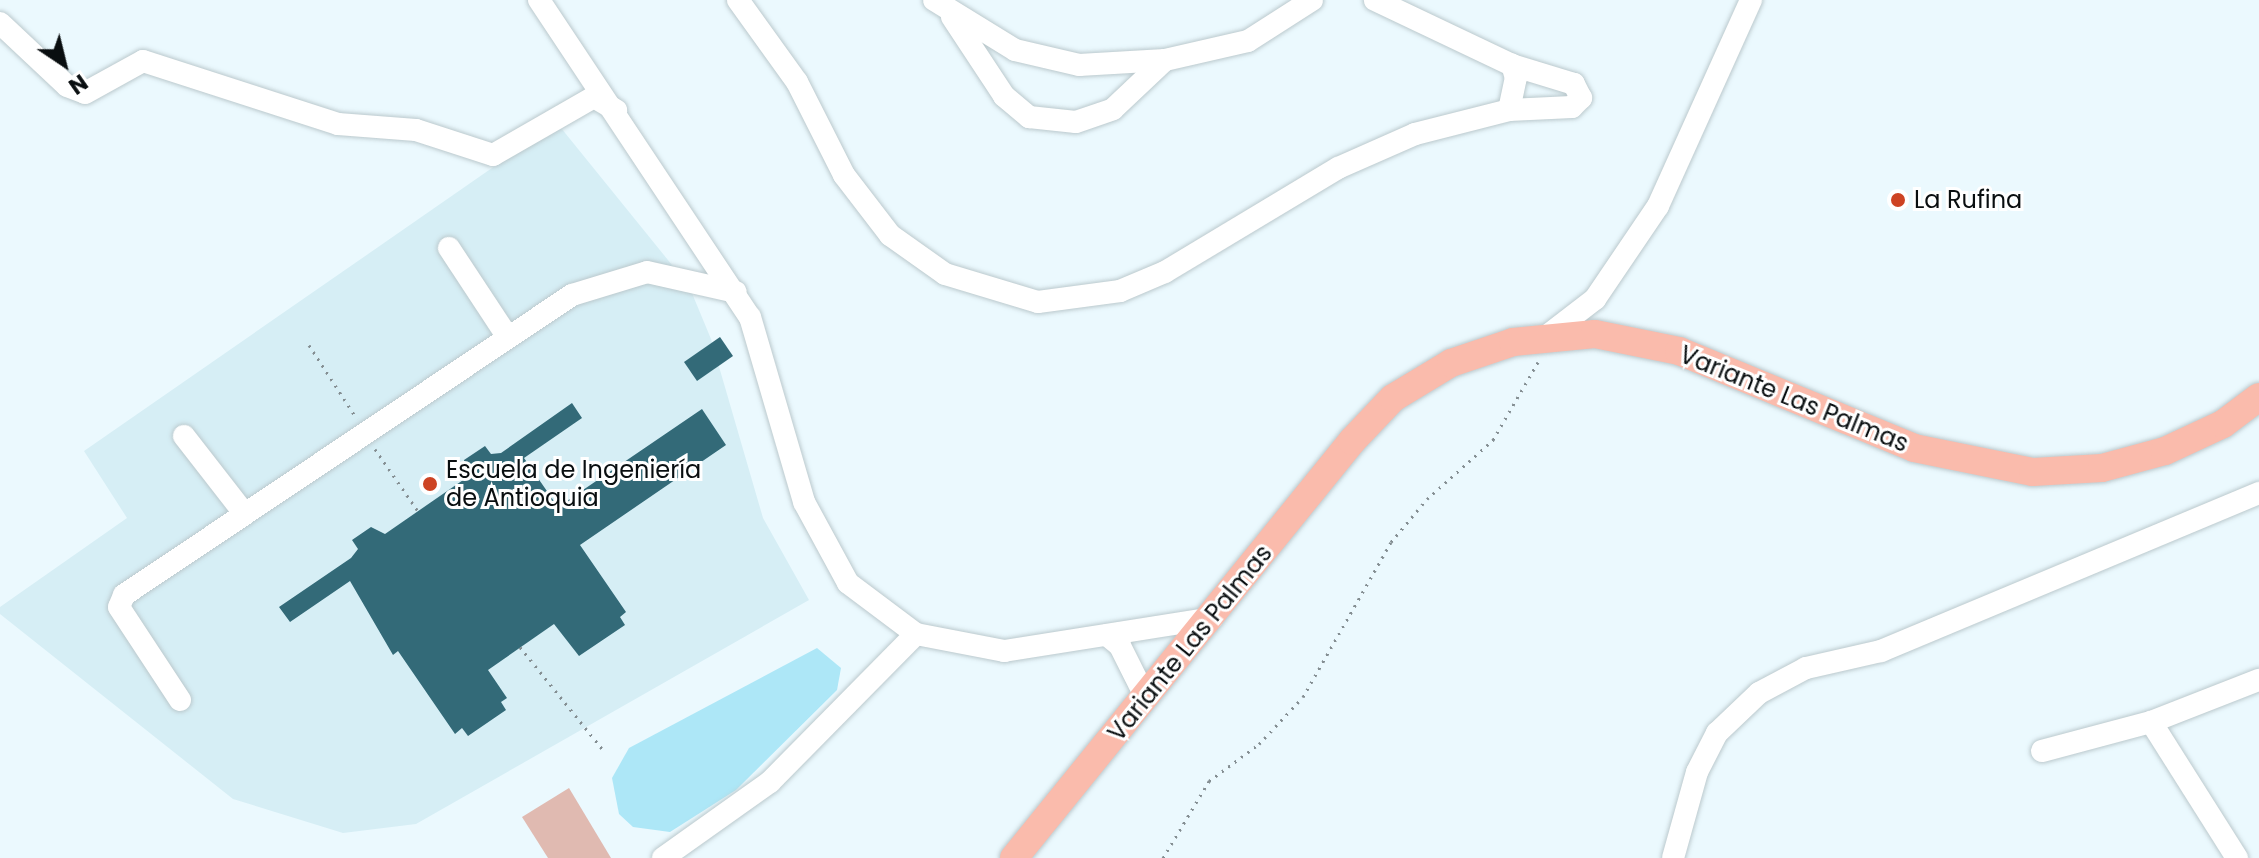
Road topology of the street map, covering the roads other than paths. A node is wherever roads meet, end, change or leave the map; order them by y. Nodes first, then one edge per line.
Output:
1 (539, 0) edge
2 (738, 0) edge
3 (1312, 0) edge
4 (1375, 0) edge
5 (1751, 0) edge
6 (942, 6) edge
7 (0, 23) edge
8 (1165, 60) junction
9 (1512, 65) junction
10 (617, 110) junction
11 (1509, 110) junction
12 (449, 248) dead end
13 (736, 292) junction
14 (1595, 299) junction
15 (1595, 334) junction
16 (507, 336) junction
17 (1548, 339) junction
18 (2259, 397) edge
19 (184, 436) dead end
20 (2259, 493) edge
21 (244, 513) junction
22 (1212, 618) junction
23 (916, 634) junction
24 (1107, 635) junction
25 (2259, 680) edge
26 (1146, 698) junction
27 (180, 700) dead end
28 (2151, 722) junction
29 (2042, 751) dead end
30 (663, 858) edge
31 (1014, 858) edge
32 (1673, 858) edge
33 (2237, 858) edge

1 - 10 street
2 - 11 street
3 - 8 street
4 - 9 street
5 - 14 street
6 - 8 street
6 - 8 street
7 - 10 street
9 - 11 street
9 - 11 street
10 - 13 street
12 - 16 street
13 - 16 street
13 - 23 street
14 - 15 street
14 - 17 street
15 - 17 main road, Variante Las Palmas
15 - 18 main road, Variante Las Palmas
16 - 21 street
17 - 22 main road, Variante Las Palmas
19 - 21 street
20 - 32 street
21 - 27 street
22 - 24 street
22 - 26 main road, Variante Las Palmas
23 - 24 street
23 - 30 street
24 - 26 street
25 - 28 street
26 - 31 main road, Variante Las Palmas
28 - 29 street
28 - 33 street

